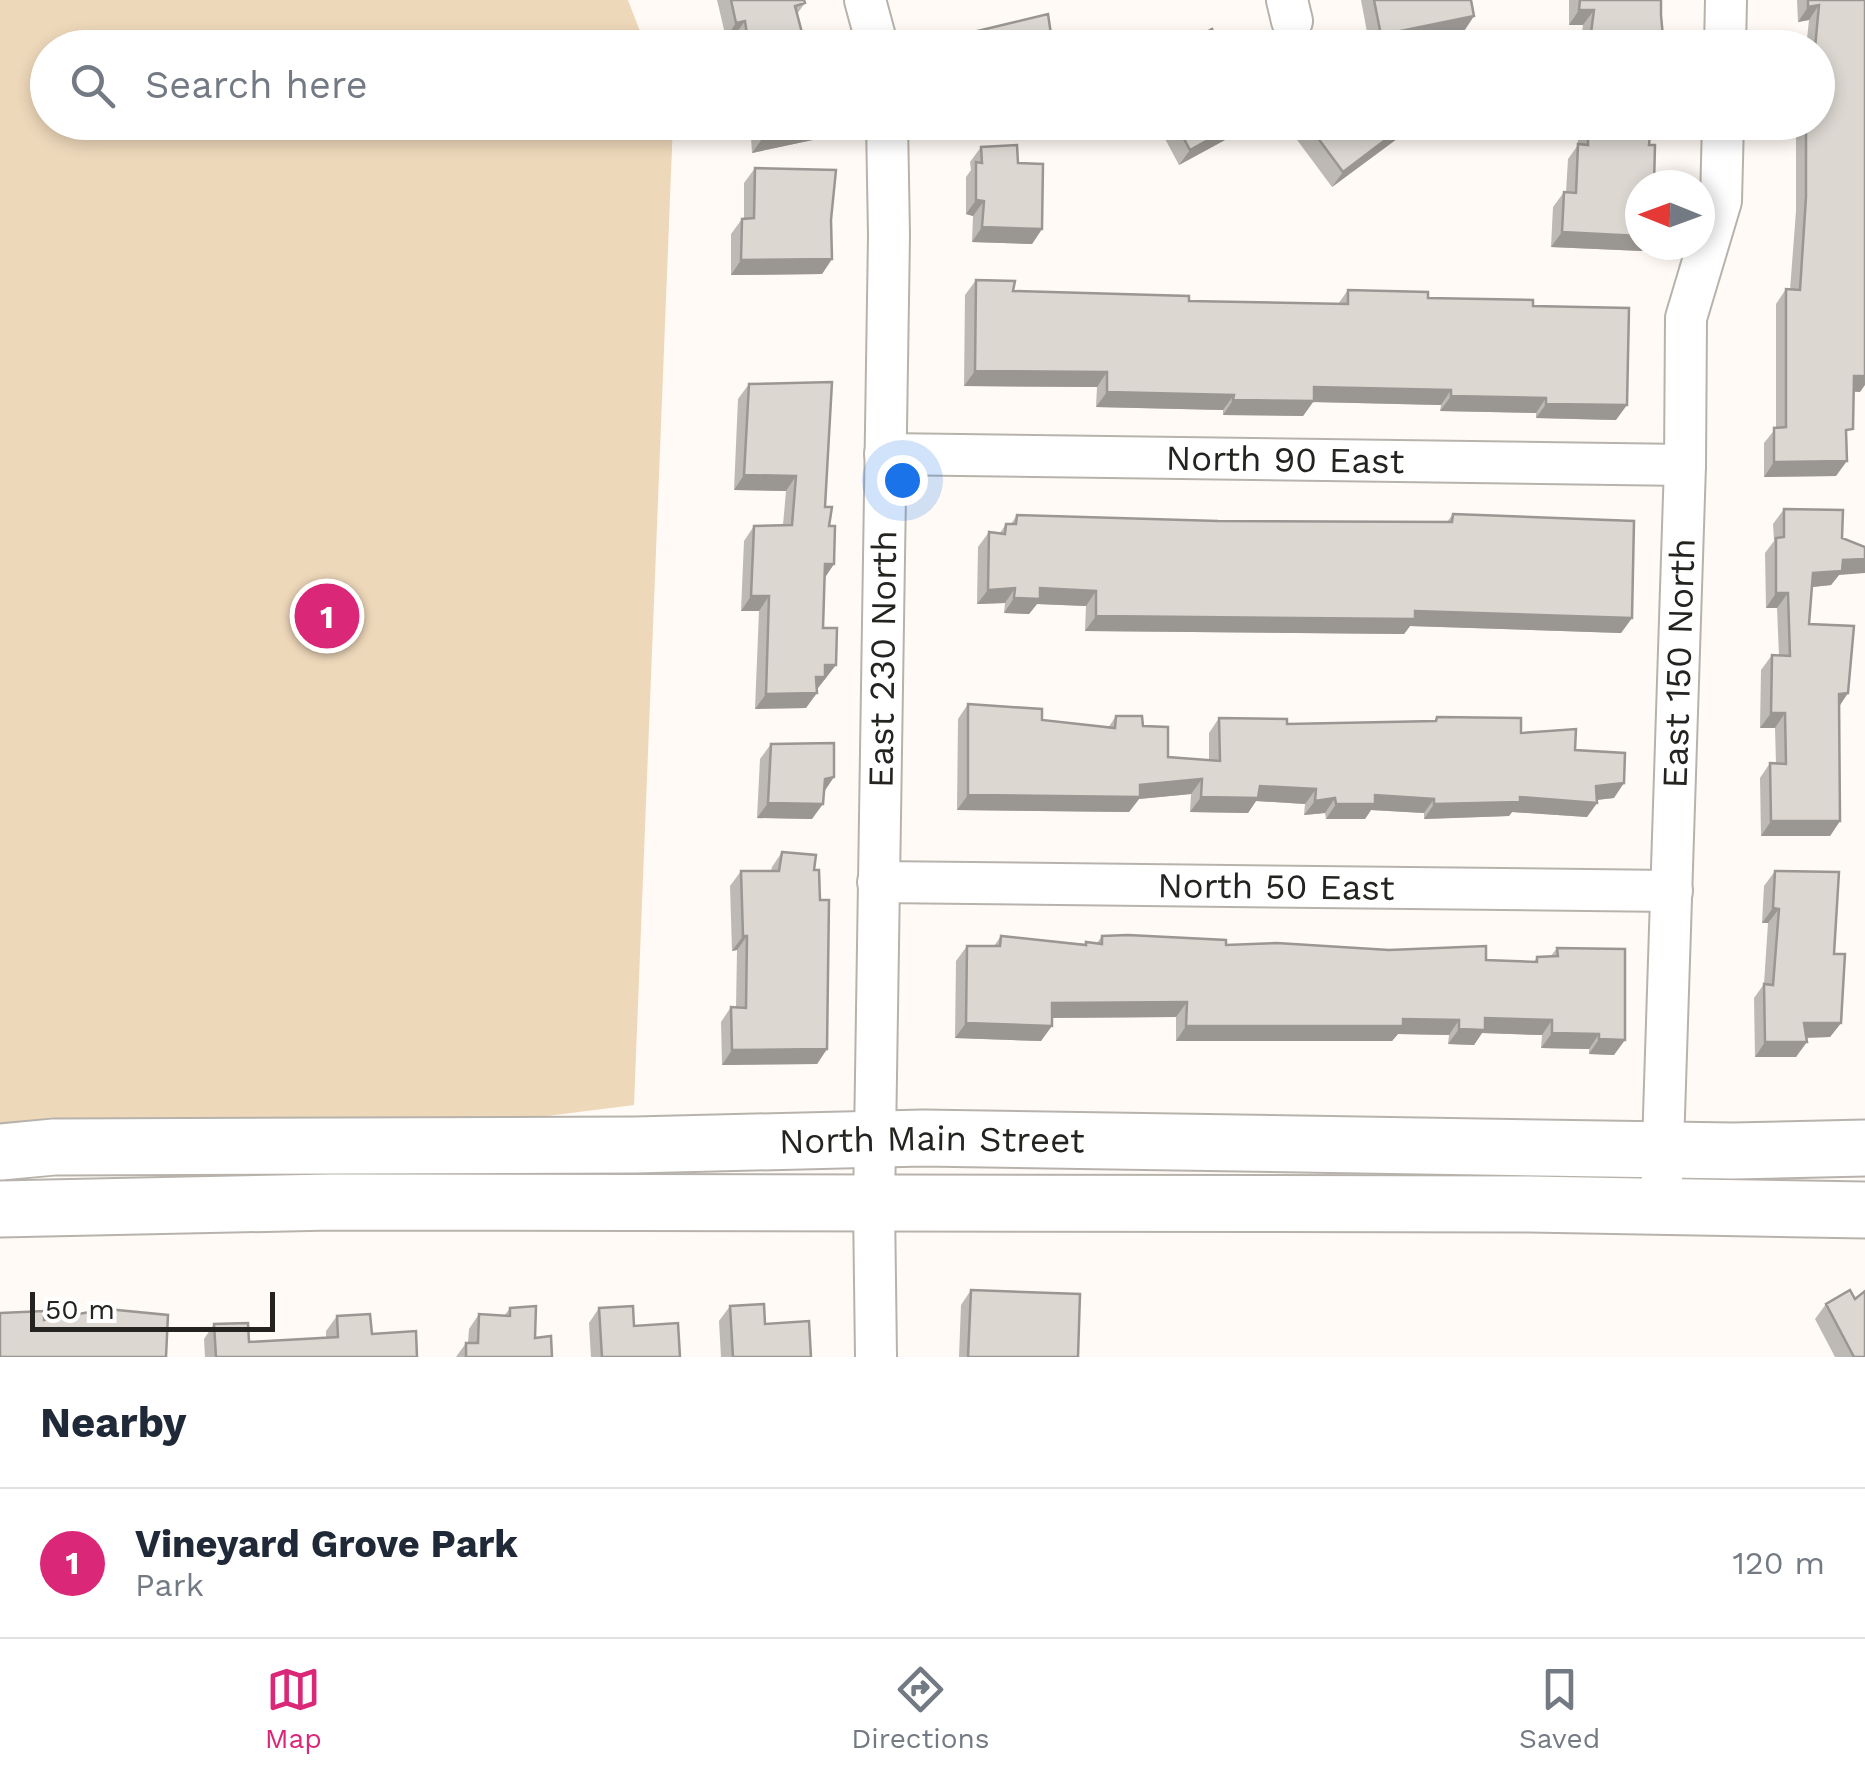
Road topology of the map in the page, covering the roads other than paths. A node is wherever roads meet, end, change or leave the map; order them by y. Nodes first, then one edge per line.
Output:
1 (865, 0) edge
2 (1726, 0) edge
3 (873, 30) edge
4 (1725, 30) edge
5 (887, 140) edge
6 (1723, 140) edge
7 (885, 454) junction
8 (1685, 465) junction
9 (878, 882) junction
10 (1672, 891) junction
11 (875, 1138) junction
12 (1664, 1148) junction
13 (1865, 1148) edge
14 (0, 1152) edge
15 (874, 1205) junction
16 (1662, 1208) junction
17 (0, 1209) edge
18 (1865, 1210) edge
19 (876, 1357) edge

1 - 3 street
2 - 4 street
5 - 7 street, East 230 North
6 - 8 street, East 150 North
7 - 8 street, North 90 East
7 - 9 street, East 230 North
8 - 10 street, East 150 North
9 - 10 street, North 50 East
9 - 11 street, East 230 North
10 - 12 street, East 150 North
11 - 12 main road, North Main Street
11 - 14 main road, North Main Street
11 - 15 street, East 230 North
12 - 13 main road, North Main Street
12 - 16 street, East 150 North
15 - 16 main road, North Main Street
15 - 17 main road, North Main Street
15 - 19 street, East 230 North
16 - 18 main road, North Main Street

